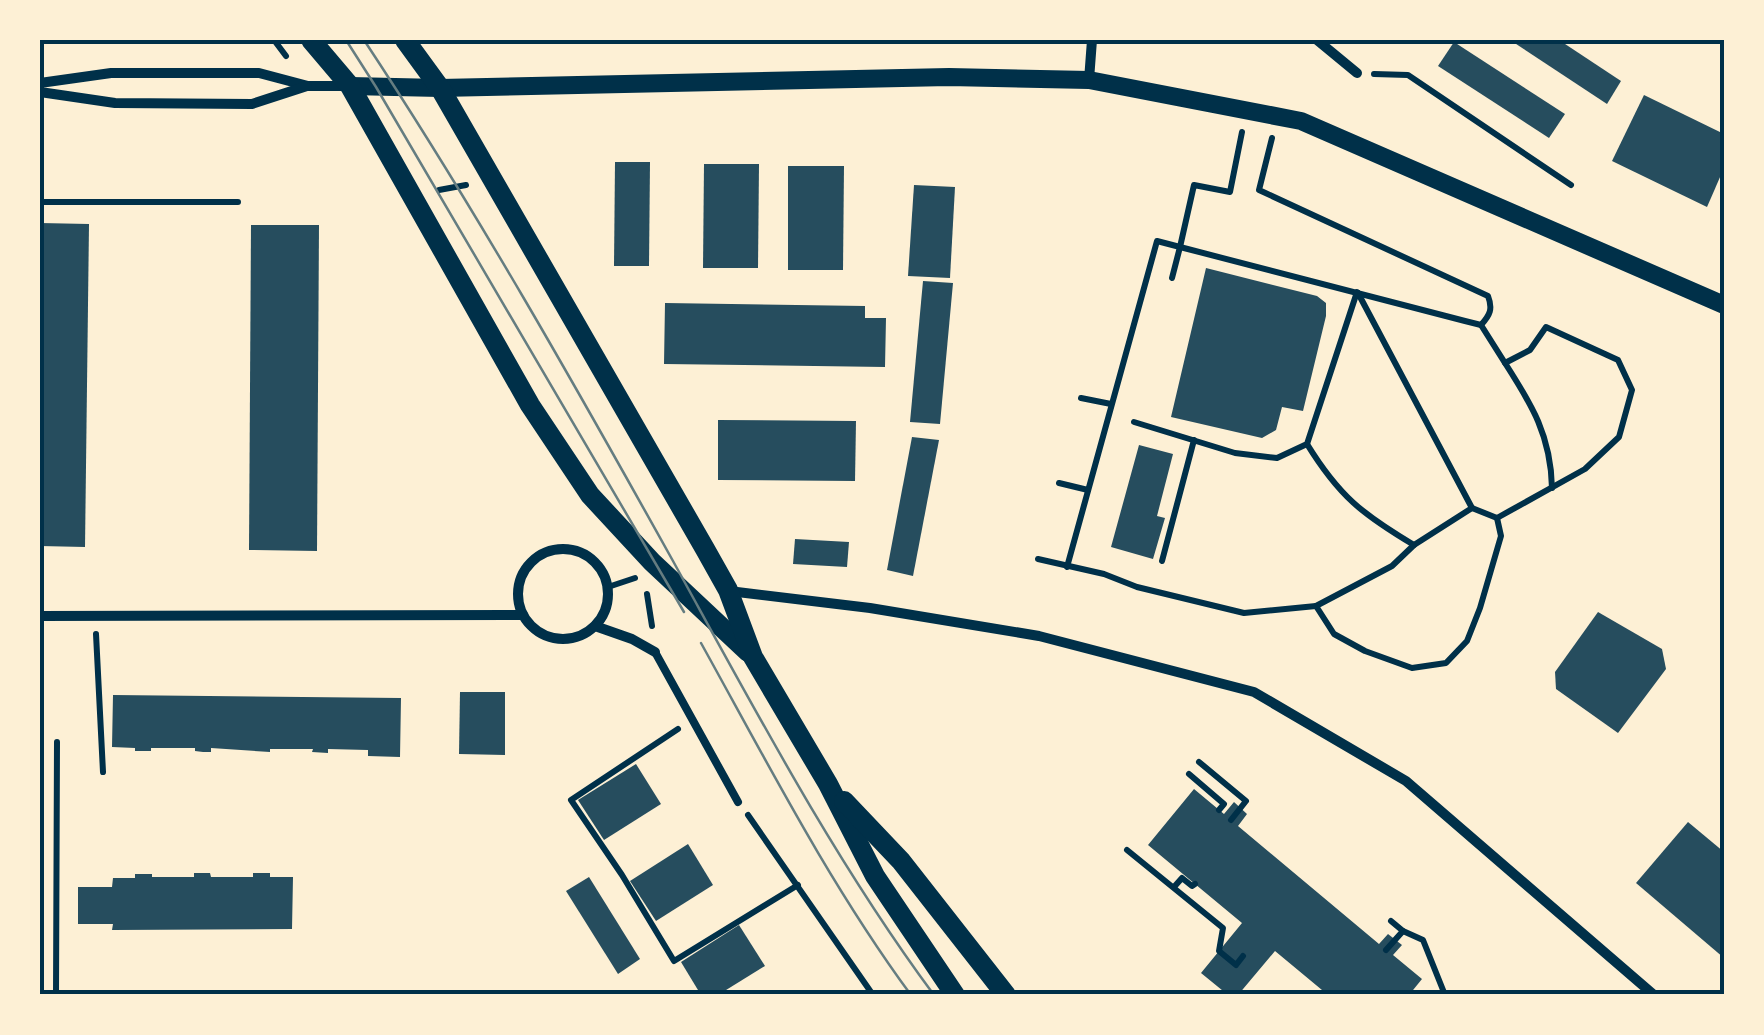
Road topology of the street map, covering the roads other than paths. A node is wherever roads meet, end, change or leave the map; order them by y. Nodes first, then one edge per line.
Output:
1 (311, 40) edge
2 (405, 40) edge
3 (1092, 40) edge
4 (1317, 40) edge
5 (1358, 73) road end
6 (1089, 80) junction
7 (40, 82) edge
8 (308, 86) junction
9 (350, 86) junction
10 (440, 88) junction
11 (40, 92) edge
12 (1724, 305) edge
13 (728, 590) junction
14 (523, 615) junction
15 (40, 616) edge
16 (595, 626) junction
17 (656, 652) joint
18 (753, 657) junction
19 (828, 784) junction
20 (738, 802) road end
21 (956, 995) edge
22 (1006, 995) edge
23 (1654, 995) edge

1 - 9 main road
2 - 10 main road
3 - 6 street
4 - 5 street
6 - 10 street
6 - 12 street
7 - 8 street
8 - 9 street
8 - 11 street
9 - 10 street
9 - 18 main road
10 - 13 main road
13 - 18 main road
13 - 23 street
14 - 15 street
14 - 16 street
14 - 16 street
16 - 17 street
17 - 20 lane
18 - 19 main road
19 - 21 main road
19 - 22 main road

